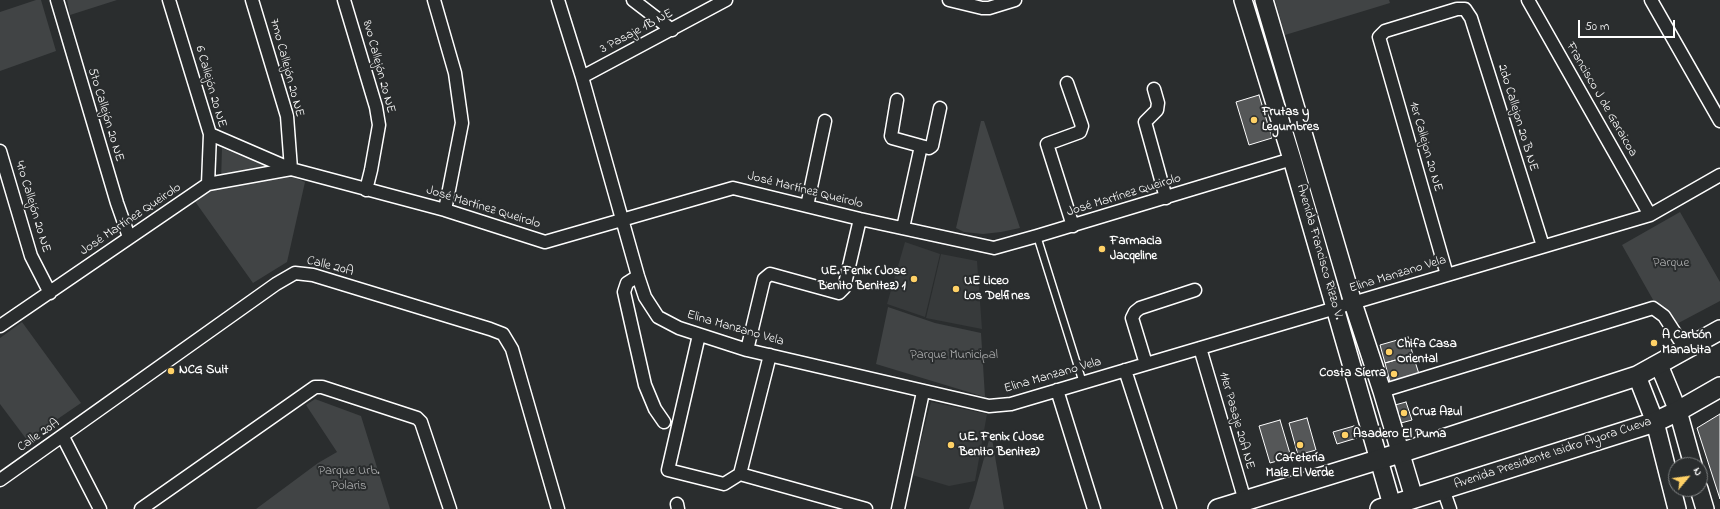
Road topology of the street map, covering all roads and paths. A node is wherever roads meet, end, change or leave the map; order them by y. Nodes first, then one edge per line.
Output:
1 (57, 0) edge
2 (169, 0) edge
3 (252, 0) edge
4 (344, 0) edge
5 (434, 0) edge
6 (558, 0) edge
7 (633, 0) edge
8 (726, 0) edge
9 (949, 0) edge
10 (1243, 0) edge
11 (1264, 0) edge
12 (1528, 0) edge
13 (1651, 0) edge
14 (1011, 1) edge
15 (707, 5) edge
16 (672, 30) junction
17 (1385, 31) joint
18 (582, 77) junction
19 (1067, 82) dead end
20 (1154, 89) dead end
21 (897, 100) dead end
22 (940, 108) dead end
23 (825, 121) dead end
24 (1720, 121) edge
25 (210, 134) junction
26 (921, 146) junction
27 (0, 151) edge
28 (1292, 159) junction
29 (290, 169) junction
30 (1720, 175) edge
31 (208, 184) junction
32 (366, 190) junction
33 (1166, 198) junction
34 (807, 206) junction
35 (445, 210) junction
36 (1650, 215) junction
37 (860, 219) junction
38 (623, 220) junction
39 (1073, 226) junction
40 (903, 228) junction
41 (1037, 236) junction
42 (129, 237) junction
43 (1543, 246) junction
44 (1447, 275) junction
45 (638, 276) junction
46 (1195, 290) dead end
47 (50, 293) junction
48 (1353, 303) junction
49 (1336, 308) junction
50 (0, 326) edge
51 (1720, 330) edge
52 (699, 335) junction
53 (1200, 348) junction
54 (747, 350) junction
55 (1686, 350) junction
56 (770, 355) junction
57 (1146, 364) junction
58 (1659, 365) junction
59 (1125, 370) junction
60 (1638, 376) junction
61 (1083, 383) junction
62 (1720, 387) edge
63 (1057, 390) junction
64 (1382, 391) junction
65 (923, 392) junction
66 (1678, 411) junction
67 (664, 422) dead end
68 (1655, 422) junction
69 (63, 437) junction
70 (1400, 453) junction
71 (1691, 457) edge
72 (1379, 460) junction
73 (740, 474) junction
74 (0, 480) edge
75 (1443, 489) junction
76 (1701, 497) edge
77 (1414, 498) junction
78 (1245, 501) junction
79 (1386, 507) edge
80 (100, 509) edge
81 (141, 509) edge
82 (450, 509) edge
83 (558, 509) edge
84 (866, 509) edge
85 (898, 509) edge
86 (1094, 509) edge
87 (1170, 509) edge
88 (1218, 509) edge
89 (1450, 509) edge
90 (1677, 509) edge
91 (1705, 509) edge

1 - 42 street, 5to Callejón 20 NE
2 - 25 street, 6 Callejón 20 NE
3 - 29 street, 7mo Callejón 20 NE
4 - 32 street, 8vo Callejón 20 NE
5 - 35 street
6 - 18 street, Elina Manzano Vela
7 - 16 street
8 - 15 street, 3 Pasaje 1B NE
9 - 14 street
10 - 28 main road, Avenida Francisco Rizzo V.
11 - 48 main road, Avenida Francisco Rizzo V.
12 - 36 street, Francisco J de Garaicoa
13 - 24 street
15 - 16 street, 3 Pasaje 1B NE
16 - 18 street, 3 Pasaje 1B NE
17 - 43 street, 2do Callejon 20 B NE
17 - 44 street, 1er Callejon 20 NE
18 - 38 street, Elina Manzano Vela
19 - 39 street
20 - 33 street
21 - 26 street
22 - 26 street
23 - 34 street
25 - 29 street, José Martínez Queirolo
25 - 31 street, 6 Callejón 20 NE
26 - 40 street
27 - 47 street, 4to Callejón 20 NE
28 - 33 street, José Martínez Queirolo
28 - 49 main road, Avenida Francisco Rizzo V.
29 - 31 street, José Martínez Queirolo
29 - 32 street, José Martínez Queirolo
30 - 36 street, Elina Manzano Vela
31 - 42 street, José Martínez Queirolo
32 - 35 street, José Martínez Queirolo
33 - 39 street, José Martínez Queirolo
34 - 37 street, José Martínez Queirolo
34 - 38 street, José Martínez Queirolo
35 - 38 street, José Martínez Queirolo
36 - 43 street, Elina Manzano Vela
37 - 40 street, José Martínez Queirolo
37 - 54 street
38 - 45 street, Elina Manzano Vela
39 - 41 street, José Martínez Queirolo
40 - 41 street, José Martínez Queirolo
41 - 61 lane
42 - 47 street, José Martínez Queirolo
43 - 44 street, Elina Manzano Vela
44 - 48 street, Elina Manzano Vela
45 - 52 street, Elina Manzano Vela
45 - 67 street
46 - 57 street
47 - 50 street, José Martínez Queirolo
48 - 49 street, Elina Manzano Vela
48 - 64 main road, Avenida Francisco Rizzo V.
49 - 53 street, Elina Manzano Vela
49 - 72 main road, Avenida Francisco Rizzo V.
51 - 55 main road
52 - 54 street, Elina Manzano Vela
52 - 73 street
53 - 57 street, Elina Manzano Vela
53 - 78 street, 11er Pasaje 20A NE
54 - 56 street, Elina Manzano Vela
55 - 58 main road
55 - 64 street
56 - 65 street, Elina Manzano Vela
56 - 73 street
57 - 59 street, Elina Manzano Vela
58 - 60 main road
58 - 66 main road
59 - 61 street, Elina Manzano Vela
59 - 87 street
60 - 68 main road
60 - 70 main road
61 - 63 street, Elina Manzano Vela
62 - 66 main road, Avenida Presidente Isidro Ayora Cueva
63 - 65 street, Elina Manzano Vela
63 - 86 street
64 - 70 main road, Avenida Francisco Rizzo V.
65 - 85 street
66 - 68 main road, Avenida Presidente Isidro Ayora Cueva
66 - 71 main road
68 - 75 main road, Avenida Presidente Isidro Ayora Cueva
68 - 90 main road
69 - 74 street, Calle 20A
69 - 80 street
69 - 83 street, Calle 20A
70 - 72 main road
70 - 77 main road, Avenida Francisco Rizzo V.
72 - 78 main road
72 - 79 main road, Avenida Francisco Rizzo V.
73 - 84 street
75 - 77 main road, Avenida Presidente Isidro Ayora Cueva
75 - 89 street
76 - 91 main road
77 - 79 main road, Avenida Presidente Isidro Ayora Cueva
78 - 88 main road
81 - 82 street

